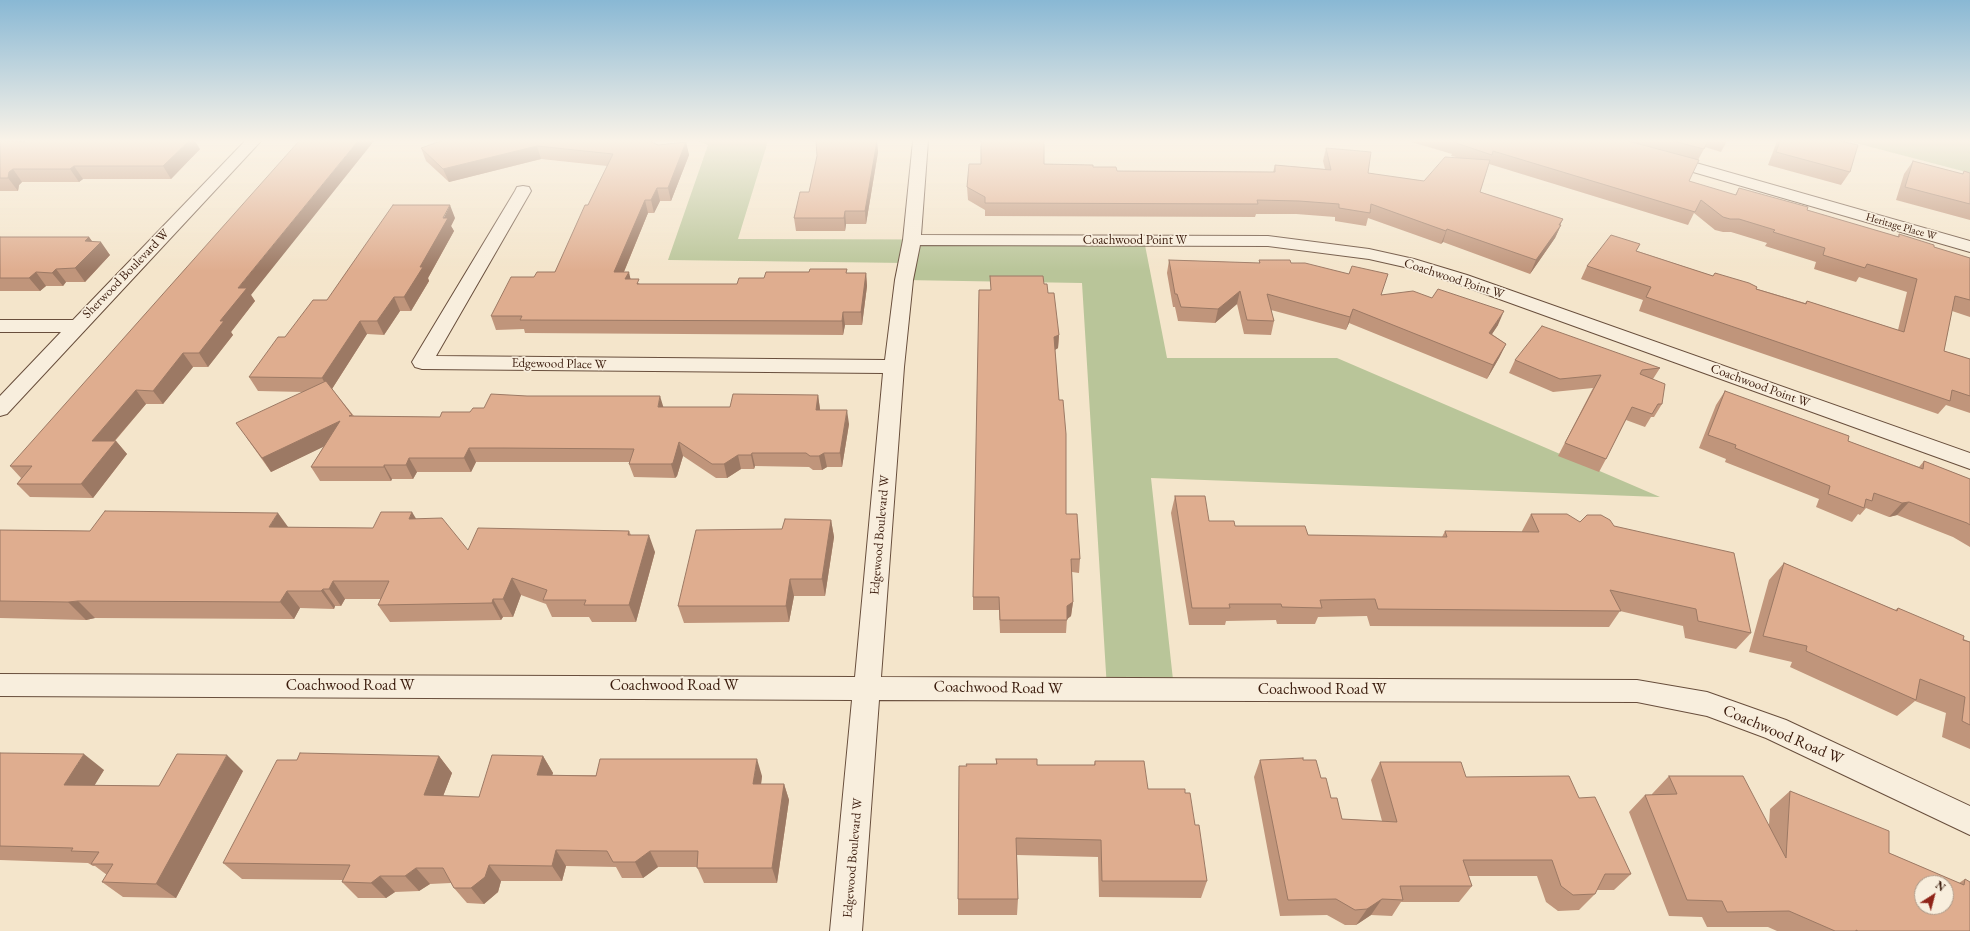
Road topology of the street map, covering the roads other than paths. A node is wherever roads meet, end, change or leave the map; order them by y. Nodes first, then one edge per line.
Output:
1 (212, 184) edge
2 (916, 184) edge
3 (1753, 184) edge
4 (523, 191) dead end
5 (912, 240) junction
6 (1970, 247) edge
7 (0, 326) edge
8 (77, 326) junction
9 (894, 367) junction
10 (0, 409) edge
11 (1970, 461) edge
12 (0, 685) edge
13 (868, 687) junction
14 (1970, 821) edge
15 (846, 931) edge

1 - 8 street, Sherwood Boulevard W
2 - 5 street, Edgewood Boulevard W
3 - 6 street, Heritage Place W
4 - 9 street, Edgewood Place W
5 - 9 street, Edgewood Boulevard W
5 - 11 street, Coachwood Point W
7 - 8 street
8 - 10 street, Sherwood Boulevard W
9 - 13 street, Edgewood Boulevard W
12 - 13 street, Coachwood Road W
13 - 14 street, Coachwood Road W
13 - 15 street, Edgewood Boulevard W

